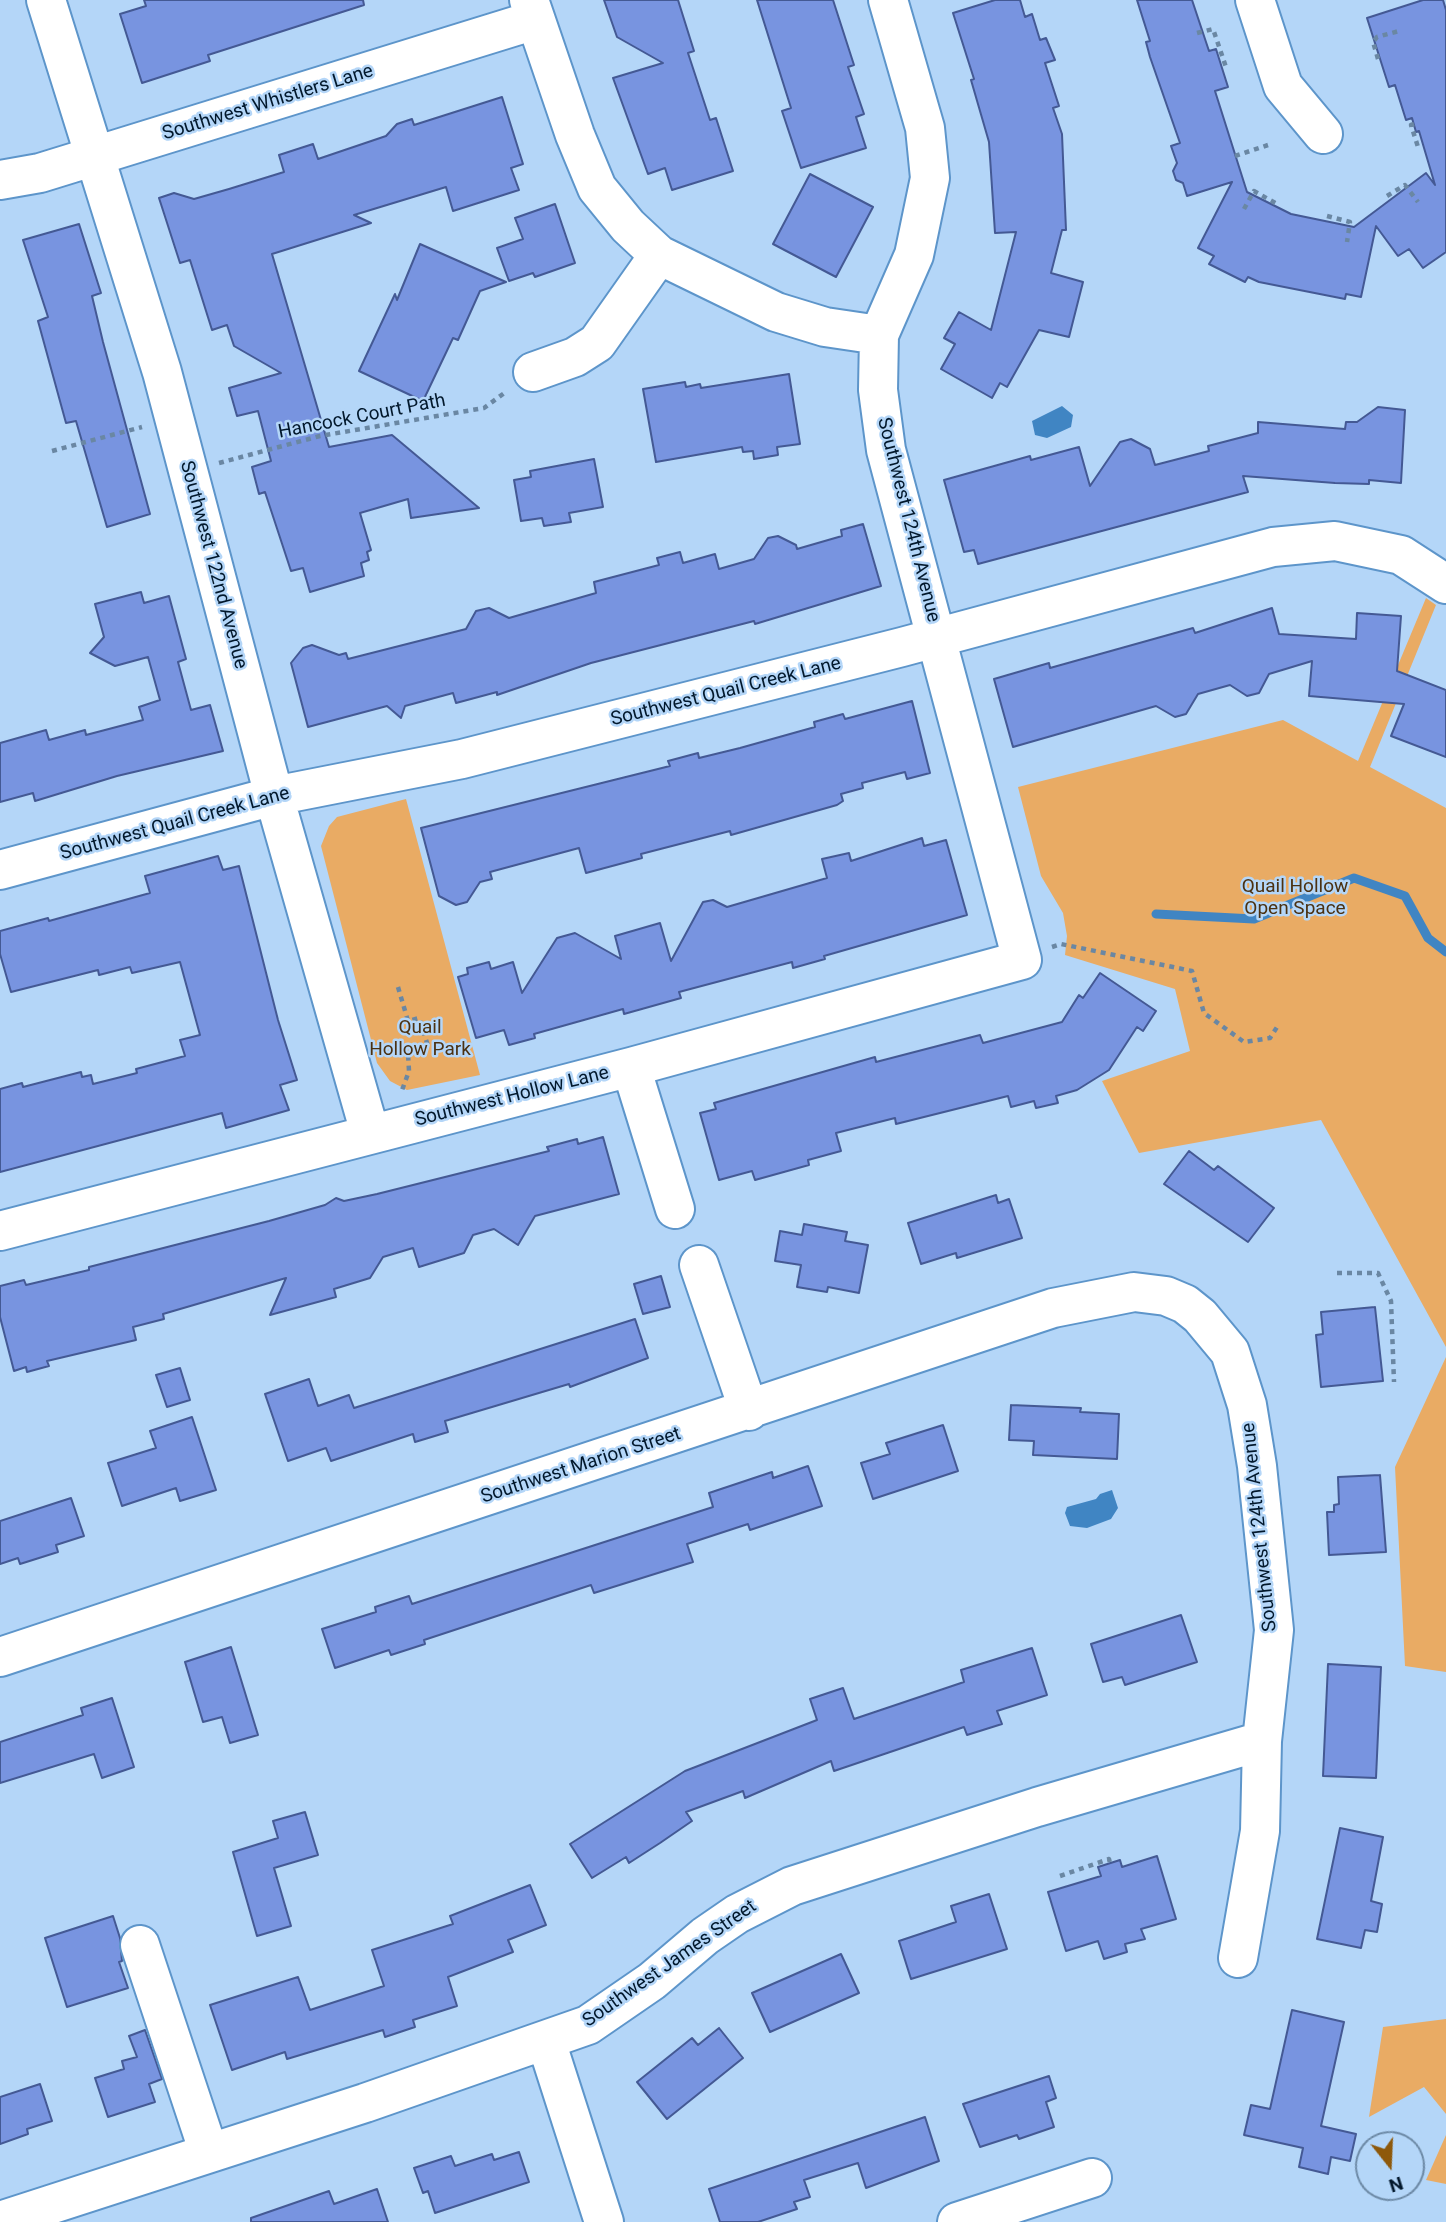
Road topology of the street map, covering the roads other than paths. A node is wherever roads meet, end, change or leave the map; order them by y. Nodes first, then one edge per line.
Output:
1 (47, 0) edge
2 (888, 0) edge
3 (1255, 0) edge
4 (532, 10) edge
5 (1322, 134) dead end
6 (95, 156) junction
7 (0, 180) edge
8 (659, 255) junction
9 (879, 335) junction
10 (533, 372) road end
11 (1446, 584) edge
12 (937, 637) junction
13 (274, 796) junction
14 (0, 870) edge
15 (1022, 960) joint
16 (631, 1067) junction
17 (366, 1119) junction
18 (676, 1209) dead end
19 (0, 1231) edge
20 (699, 1265) dead end
21 (1166, 1296) joint
22 (748, 1411) junction
23 (0, 1657) edge
24 (1262, 1741) junction
25 (140, 1945) dead end
26 (1238, 1958) dead end
27 (546, 2041) junction
28 (209, 2153) junction
29 (1092, 2178) dead end
30 (973, 2220) edge
31 (0, 2221) edge
32 (604, 2222) edge

1 - 6 street, Southwest 122nd Avenue
2 - 9 street, Southwest 124th Avenue
3 - 5 street
4 - 6 street, Southwest Whistlers Lane
4 - 8 street
6 - 7 street, Southwest Whistlers Lane
6 - 13 street, Southwest 122nd Avenue
8 - 9 street
8 - 10 street
9 - 12 street, Southwest 124th Avenue
11 - 12 street, Southwest Quail Creek Lane
12 - 13 street, Southwest Quail Creek Lane
12 - 15 street, Southwest 124th Avenue
13 - 14 street, Southwest Quail Creek Lane
13 - 17 street, Southwest 122nd Avenue
15 - 16 street, Southwest Hollow Lane
16 - 17 street, Southwest Hollow Lane
16 - 18 street
17 - 19 street, Southwest Hollow Lane
20 - 22 street
21 - 22 street, Southwest Marion Street
21 - 24 street, Southwest 124th Avenue
22 - 23 street, Southwest Marion Street
24 - 26 street, Southwest 124th Avenue
24 - 27 street, Southwest James Street
25 - 28 street
27 - 28 street, Southwest James Street
27 - 32 street
28 - 31 street, Southwest James Street
29 - 30 street

